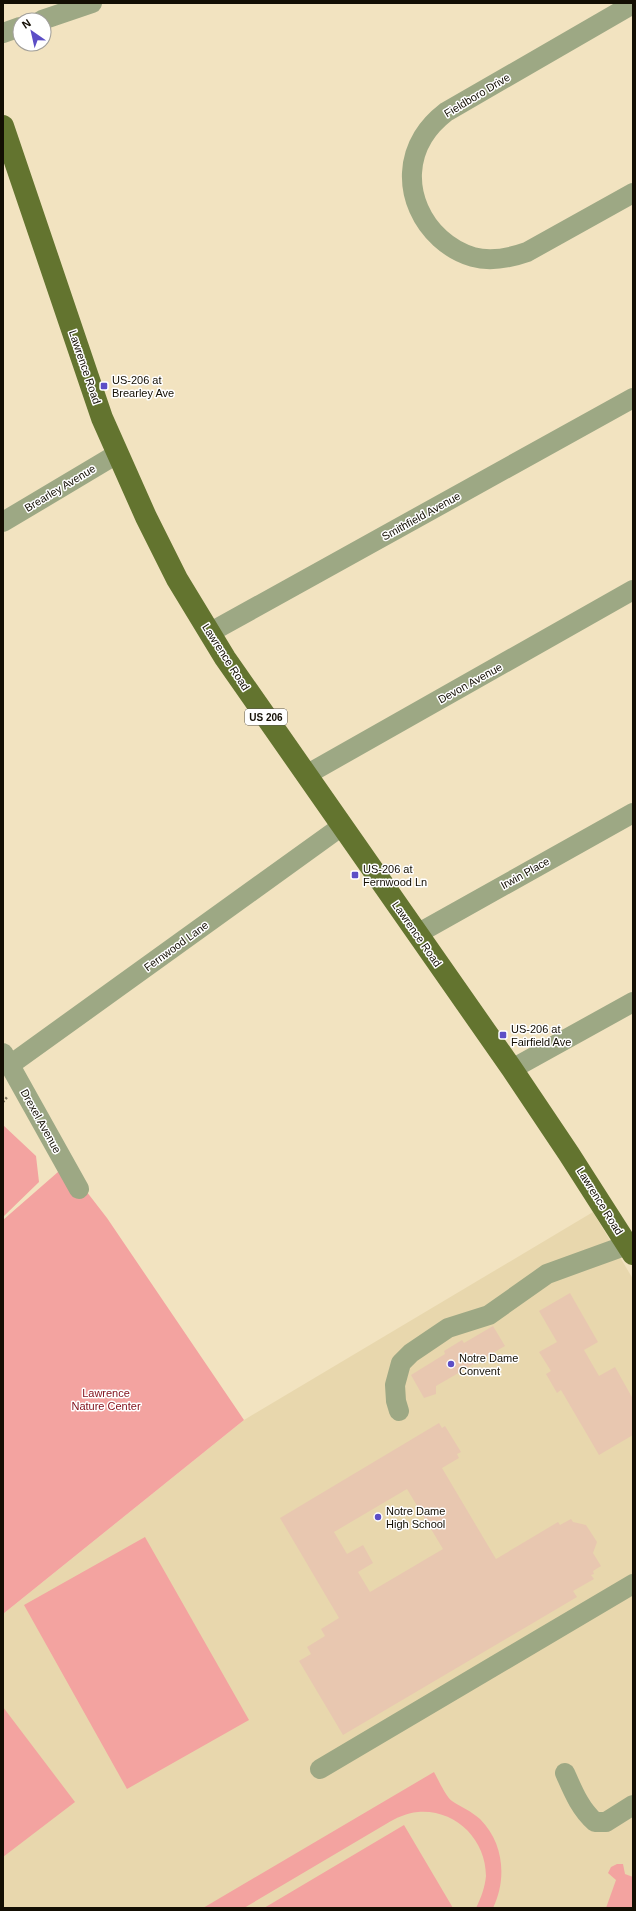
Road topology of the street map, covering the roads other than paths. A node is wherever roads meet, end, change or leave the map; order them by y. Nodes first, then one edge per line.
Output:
1 (92, 3) edge
2 (633, 4) edge
3 (52, 17) edge
4 (3, 126) edge
5 (633, 192) edge
6 (633, 398) edge
7 (117, 454) junction
8 (3, 522) edge
9 (633, 590) edge
10 (210, 634) junction
11 (306, 775) junction
12 (633, 813) edge
13 (342, 826) junction
14 (417, 934) junction
15 (633, 1002) edge
16 (6, 1059) edge
17 (512, 1069) junction
18 (79, 1189) dead end
19 (630, 1250) edge
20 (399, 1412) dead end
21 (633, 1584) edge
22 (320, 1769) dead end
23 (565, 1773) dead end
24 (633, 1805) edge

1 - 3 street
2 - 5 street, Fieldboro Drive
4 - 7 main road, Lawrence Road / US 206
6 - 10 street, Smithfield Avenue
7 - 8 street, Brearley Avenue
7 - 10 main road, Lawrence Road / US 206
9 - 11 street, Devon Avenue
10 - 11 main road, Lawrence Road / US 206
11 - 13 main road, Lawrence Road / US 206
12 - 14 street, Irwin Place
13 - 14 main road, Lawrence Road / US 206
13 - 16 street, Fernwood Lane
14 - 17 main road, Lawrence Road / US 206
15 - 17 street
16 - 18 street, Drexel Avenue
17 - 19 main road, Lawrence Road / US 206
19 - 20 street
21 - 22 street
23 - 24 street

